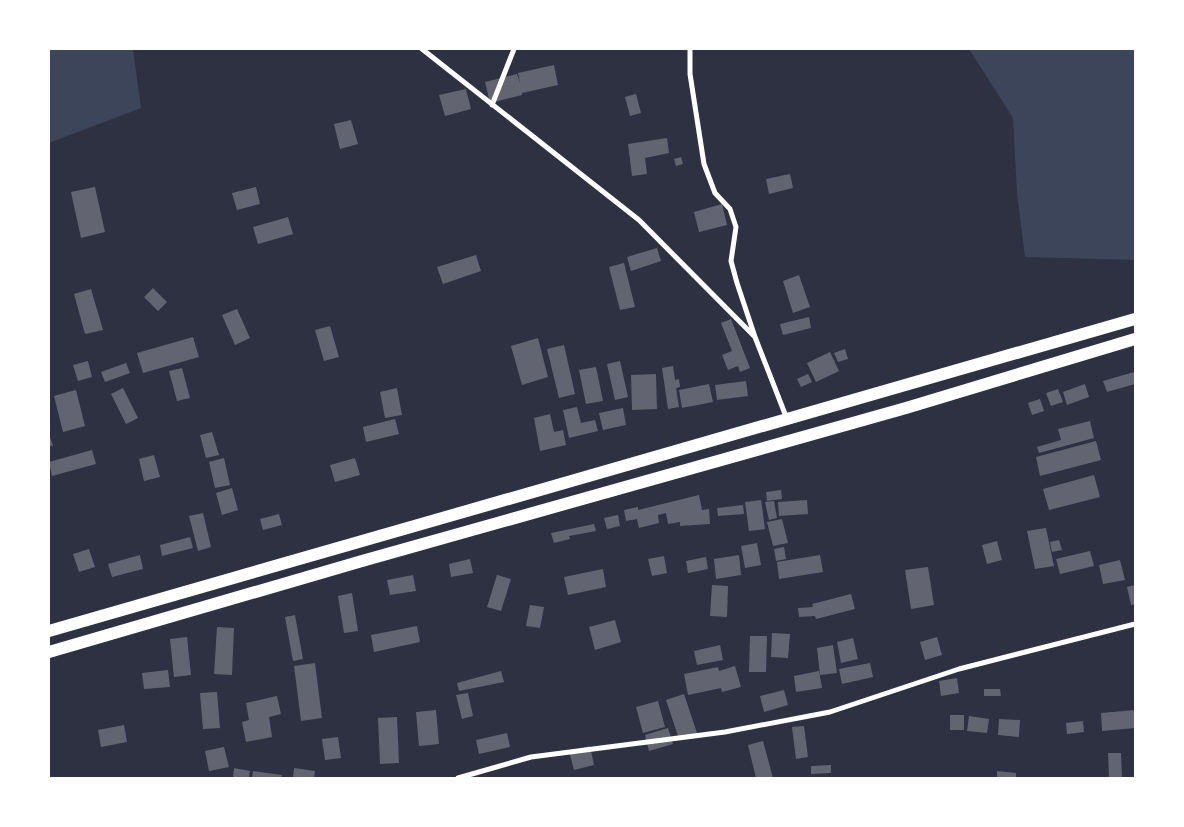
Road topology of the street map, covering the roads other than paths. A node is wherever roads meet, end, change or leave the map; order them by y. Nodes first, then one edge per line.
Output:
1 (422, 49) edge
2 (514, 49) edge
3 (690, 49) edge
4 (492, 105) junction
5 (1135, 319) edge
6 (755, 337) junction
7 (1135, 339) edge
8 (787, 419) junction
9 (1135, 624) edge
10 (49, 630) edge
11 (49, 652) edge
12 (458, 778) edge

1 - 4 street
2 - 4 street
3 - 6 street
4 - 6 street
5 - 8 main road
6 - 8 street
7 - 11 main road
8 - 10 main road
9 - 12 street

